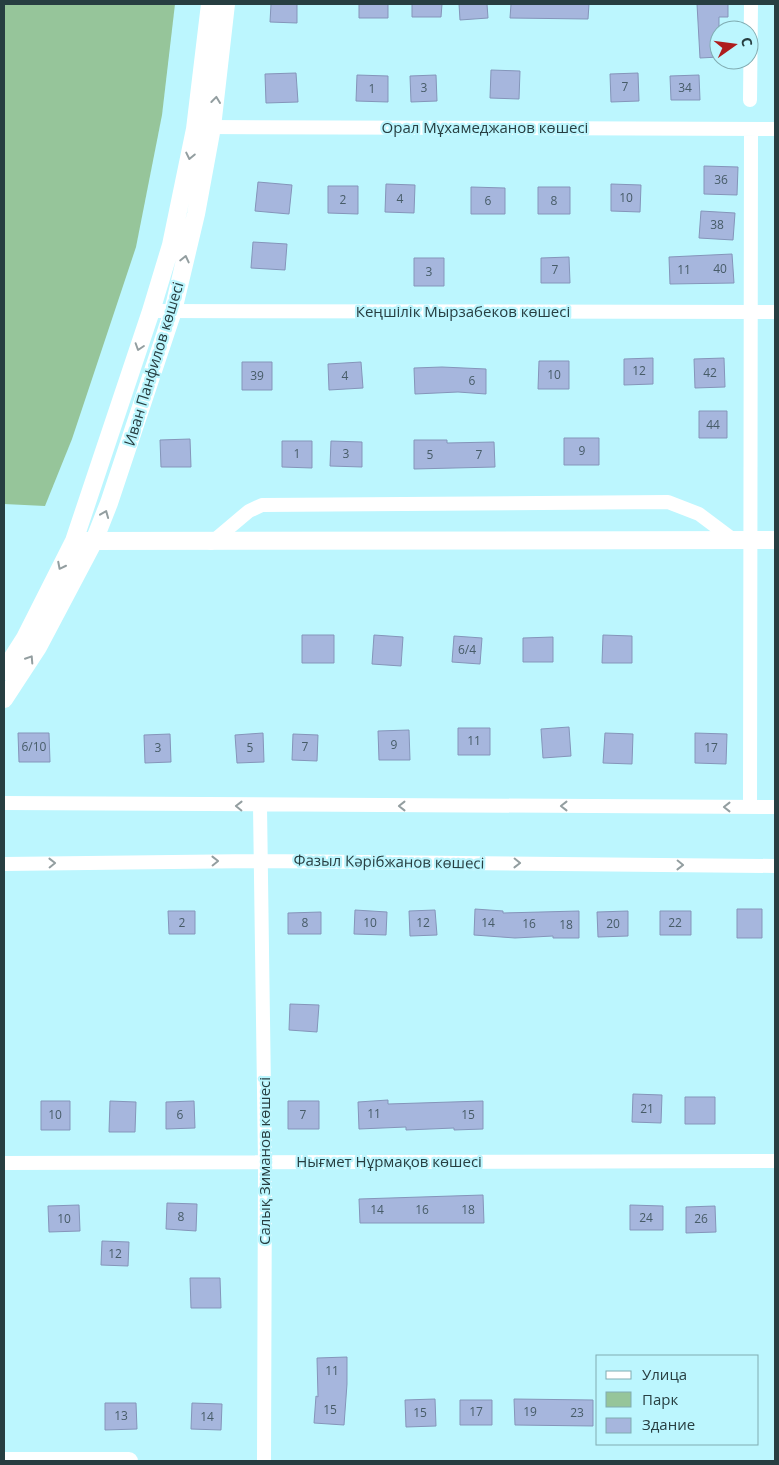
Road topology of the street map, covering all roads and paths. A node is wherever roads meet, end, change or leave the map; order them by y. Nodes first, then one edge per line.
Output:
1 (210, 4) edge
2 (226, 4) edge
3 (751, 4) edge
4 (750, 100) dead end
5 (204, 127) junction
6 (751, 129) junction
7 (775, 129) edge
8 (151, 311) junction
9 (173, 311) junction
10 (752, 312) junction
11 (775, 312) edge
12 (775, 540) edge
13 (74, 541) junction
14 (94, 541) junction
15 (742, 541) junction
16 (211, 543) junction
17 (4, 671) edge
18 (4, 699) edge
19 (4, 804) edge
20 (260, 806) junction
21 (750, 807) junction
22 (775, 807) edge
23 (261, 861) junction
24 (4, 864) edge
25 (775, 866) edge
26 (265, 1162) junction
27 (775, 1162) edge
28 (4, 1163) edge
29 (4, 1461) edge
30 (129, 1461) edge
31 (264, 1461) edge

1 - 5 street, Иван Панфилов көшесі
5 -> 2 street, Иван Панфилов көшесі
3 - 4 street
5 - 6 street, Орал Мұхамеджанов көшесі
5 -> 8 street, Иван Панфилов көшесі
9 -> 5 street, Иван Панфилов көшесі
6 - 7 street, Орал Мұхамеджанов көшесі
6 - 10 street
8 - 9 street, Кеңшілік Мырзабеков көшесі
8 -> 13 street, Иван Панфилов көшесі
9 - 10 street, Кеңшілік Мырзабеков көшесі
14 -> 9 street, Иван Панфилов көшесі
10 - 11 street, Кеңшілік Мырзабеков көшесі
10 - 15 street
12 - 15 street
13 - 14 street
13 -> 17 street, Иван Панфилов көшесі
14 - 16 street
18 -> 14 street, Иван Панфилов көшесі
15 - 16 street
15 - 16 street
15 - 21 street
20 -> 19 street
21 -> 20 street
20 - 23 street, Салық Зиманов көшесі
21 - 22 street
24 -> 23 street, Фазыл Кәрібжанов көшесі
23 -> 25 street, Фазыл Кәрібжанов көшесі
23 - 26 street, Салық Зиманов көшесі
26 - 27 street, Нығмет Нұрмақов көшесі
26 - 28 street, Нығмет Нұрмақов көшесі
26 - 31 street, Салық Зиманов көшесі
29 - 30 street

